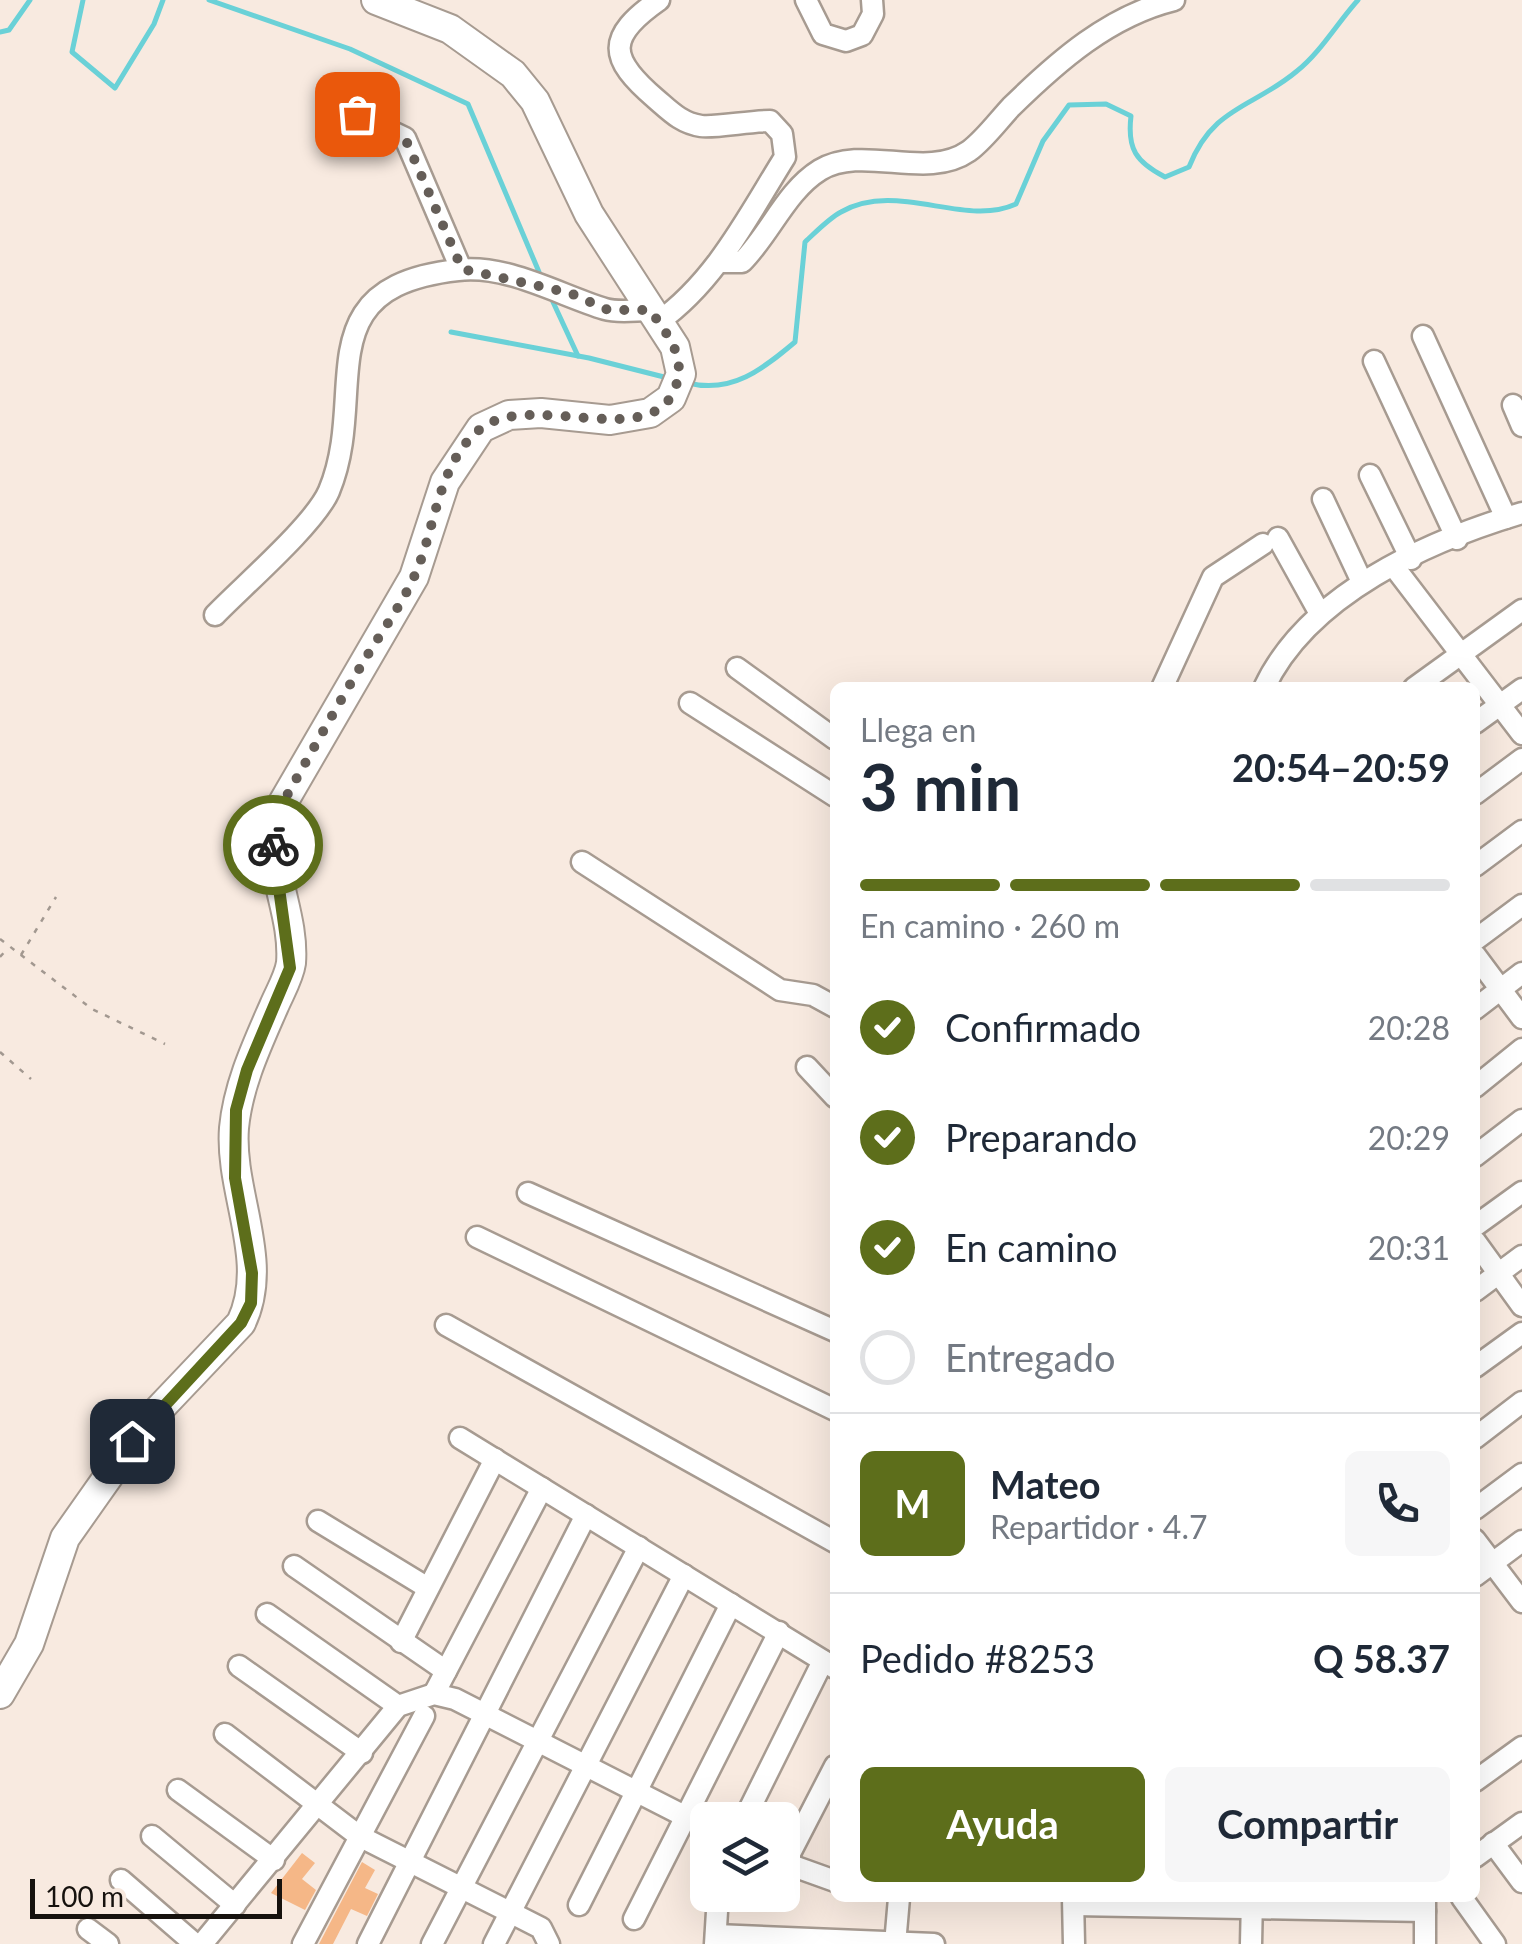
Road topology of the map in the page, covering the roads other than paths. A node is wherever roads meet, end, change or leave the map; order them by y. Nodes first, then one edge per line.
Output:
1 (376, 0) edge
2 (659, 0) edge
3 (806, 0) edge
4 (872, 0) edge
5 (1174, 0) edge
6 (357, 114) dead end
7 (720, 262) junction
8 (462, 269) junction
9 (654, 316) junction
10 (1423, 336) dead end
11 (1374, 361) dead end
12 (1512, 405) dead end
13 (1522, 426) edge
14 (1370, 475) dead end
15 (1323, 499) dead end
16 (1514, 516) edge
17 (1457, 538) junction
18 (1403, 563) junction
19 (1362, 582) junction
20 (1522, 610) edge
21 (1318, 612) junction
22 (215, 615) dead end
23 (1461, 654) junction
24 (737, 668) dead end
25 (1165, 682) edge
26 (1270, 682) edge
27 (1422, 682) edge
28 (1522, 689) edge
29 (690, 703) dead end
30 (1500, 705) junction
31 (1480, 719) edge
32 (1522, 734) edge
33 (830, 735) edge
34 (1522, 759) edge
35 (1480, 790) edge
36 (830, 793) edge
37 (1522, 831) edge
38 (582, 862) dead end
39 (1480, 862) edge
40 (1522, 905) edge
41 (1480, 936) edge
42 (1480, 962) edge
43 (1522, 973) edge
44 (1501, 989) junction
45 (830, 1004) edge
46 (1480, 1005) edge
47 (1522, 1018) edge
48 (1522, 1049) edge
49 (807, 1067) dead end
50 (1480, 1083) edge
51 (830, 1092) edge
52 (1522, 1120) edge
53 (1480, 1152) edge
54 (1522, 1192) edge
55 (528, 1193) dead end
56 (1480, 1222) edge
57 (477, 1236) dead end
58 (1480, 1248) edge
59 (1522, 1256) edge
60 (1499, 1274) junction
61 (1480, 1287) edge
62 (1522, 1306) edge
63 (446, 1325) dead end
64 (830, 1329) edge
65 (1522, 1333) edge
66 (1480, 1363) edge
67 (1522, 1402) edge
68 (830, 1408) edge
69 (1480, 1434) edge
70 (460, 1438) dead end
71 (495, 1459) junction
72 (1522, 1474) edge
73 (542, 1488) junction
74 (1480, 1505) edge
75 (586, 1515) junction
76 (318, 1522) dead end
77 (830, 1539) edge
78 (1522, 1541) edge
79 (1480, 1547) edge
80 (638, 1548) junction
81 (1492, 1563) junction
82 (294, 1566) dead end
83 (1480, 1572) edge
84 (684, 1575) junction
85 (428, 1588) junction
86 (1522, 1602) edge
87 (730, 1604) junction
88 (266, 1614) dead end
89 (778, 1632) junction
90 (400, 1642) junction
91 (829, 1664) edge
92 (238, 1666) dead end
93 (446, 1670) junction
94 (0, 1694) edge
95 (434, 1694) junction
96 (398, 1706) junction
97 (485, 1714) junction
98 (424, 1716) dead end
99 (225, 1734) dead end
100 (538, 1742) junction
101 (1522, 1747) edge
102 (362, 1753) junction
103 (586, 1766) junction
104 (830, 1775) edge
105 (1480, 1777) edge
106 (178, 1790) dead end
107 (635, 1792) junction
108 (754, 1802) edge
109 (318, 1807) junction
110 (686, 1816) junction
111 (690, 1818) edge
112 (1522, 1823) edge
113 (800, 1832) edge
114 (152, 1836) dead end
115 (359, 1836) junction
116 (1493, 1844) junction
117 (1480, 1853) edge
118 (274, 1860) junction
119 (409, 1862) junction
120 (800, 1868) edge
121 (830, 1879) edge
122 (122, 1880) dead end
123 (1522, 1882) edge
124 (460, 1890) junction
125 (899, 1902) edge
126 (1074, 1902) edge
127 (1163, 1902) edge
128 (1465, 1902) edge
129 (1252, 1903) edge
130 (1425, 1904) edge
131 (235, 1905) junction
132 (579, 1905) dead end
133 (717, 1912) edge
134 (509, 1914) junction
135 (634, 1919) dead end
136 (88, 1929) dead end
137 (715, 1939) edge
138 (108, 1944) edge
139 (198, 1944) edge
140 (302, 1944) edge
141 (368, 1944) edge
142 (432, 1944) edge
143 (494, 1944) edge
144 (548, 1944) edge
145 (895, 1944) edge
146 (934, 1944) edge
147 (1074, 1944) edge
148 (1251, 1944) edge
149 (1424, 1944) edge
150 (1495, 1944) edge

1 - 9 main road
2 - 7 street
3 - 4 street
5 - 7 street
6 - 8 street
7 - 9 street
8 - 9 street
8 - 22 street
9 - 94 main road
10 - 16 street
11 - 17 street
12 - 13 street
14 - 18 street
15 - 19 street
16 - 17 street
17 - 18 street
18 - 19 street
18 - 23 street
19 - 21 street
20 - 23 street
21 - 25 street
21 - 26 street
23 - 27 street
23 - 30 street
24 - 33 street
28 - 30 street
29 - 36 street
30 - 31 street
30 - 32 street
34 - 35 street
37 - 39 street
38 - 45 street
40 - 41 street
42 - 44 street
43 - 44 street
44 - 46 street
44 - 47 street
48 - 50 street
49 - 51 street
52 - 53 street
54 - 56 street
55 - 64 street
57 - 68 street
58 - 60 street
59 - 60 street
60 - 61 street
60 - 62 street
63 - 77 street
65 - 66 street
67 - 69 street
70 - 71 street
71 - 73 street
71 - 85 street
72 - 74 street
73 - 75 street
73 - 93 street
75 - 80 street
75 - 97 street
76 - 85 street
78 - 81 street
79 - 81 street
80 - 84 street
80 - 100 street
81 - 83 street
81 - 86 street
82 - 90 street
84 - 87 street
84 - 103 street
85 - 90 street
87 - 89 street
87 - 107 street
88 - 96 street
89 - 91 street
89 - 110 street
90 - 93 street
91 - 108 street
92 - 102 street
93 - 95 street
95 - 96 street
95 - 97 street
96 - 102 street
97 - 100 street
97 - 119 street
98 - 115 street
99 - 109 street
100 - 103 street
100 - 124 street
101 - 105 street
102 - 109 street
103 - 107 street
103 - 134 street
104 - 113 street
106 - 118 street
107 - 110 street
107 - 132 street
109 - 115 street
109 - 118 street
110 - 111 street
110 - 135 street
112 - 116 street
114 - 131 street
115 - 119 street
115 - 140 street
116 - 117 street
116 - 123 street
118 - 131 street
119 - 124 street
119 - 141 street
120 - 121 street
122 - 139 street
124 - 134 street
124 - 142 street
125 - 145 street
126 - 147 street
127 - 129 street
128 - 150 street
129 - 130 street
129 - 148 street
130 - 149 street
131 - 139 street
133 - 137 street
134 - 143 street
134 - 144 street
136 - 138 street
137 - 145 street
145 - 146 street

